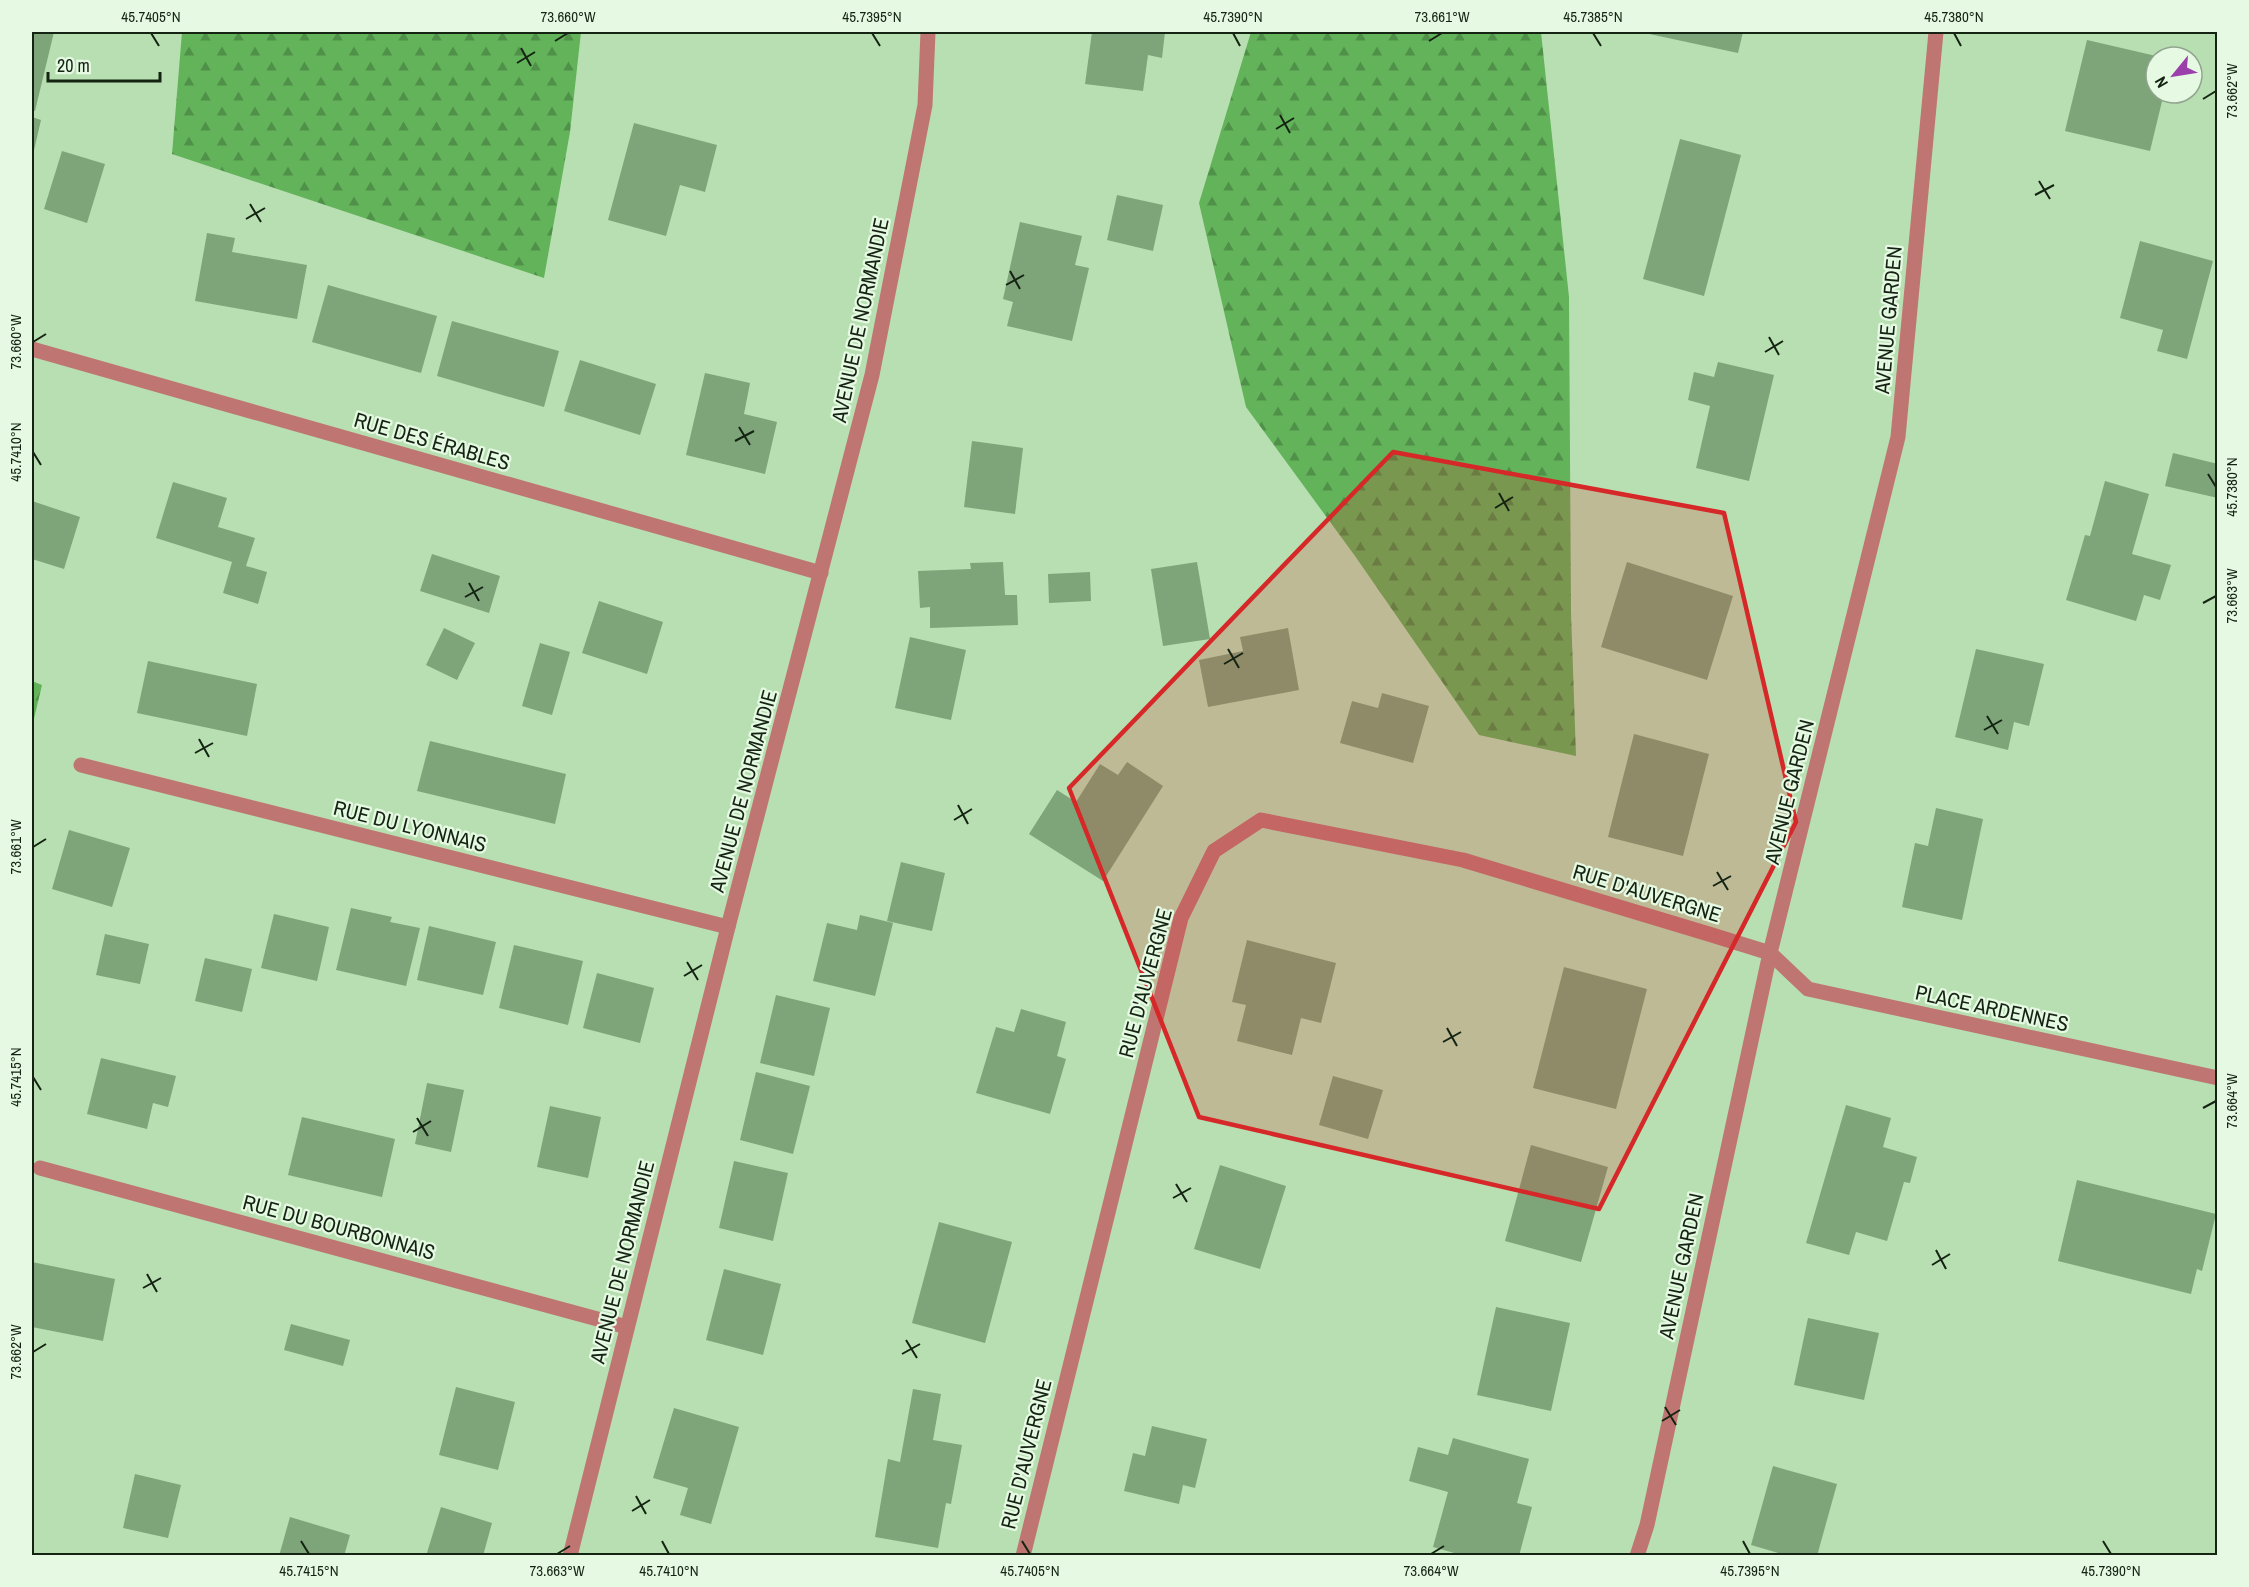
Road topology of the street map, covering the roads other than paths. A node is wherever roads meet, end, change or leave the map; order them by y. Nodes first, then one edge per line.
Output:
1 (928, 32) edge
2 (1936, 32) edge
3 (32, 350) edge
4 (821, 573) junction
5 (81, 765) dead end
6 (728, 927) junction
7 (1770, 953) junction
8 (2217, 1078) edge
9 (40, 1168) dead end
10 (627, 1327) junction
11 (570, 1556) edge
12 (1023, 1556) edge
13 (1637, 1556) edge

1 - 4 street, AVENUE DE NORMANDIE
2 - 7 street, AVENUE GARDEN
3 - 4 street, RUE DES ÉRABLES
4 - 6 street, AVENUE DE NORMANDIE
5 - 6 street, RUE DU LYONNAIS
6 - 10 street, AVENUE DE NORMANDIE
7 - 8 street, PLACE ARDENNES
7 - 12 street, RUE D'AUVERGNE
7 - 13 street, AVENUE GARDEN
9 - 10 street, RUE DU BOURBONNAIS
10 - 11 street, AVENUE DE NORMANDIE

